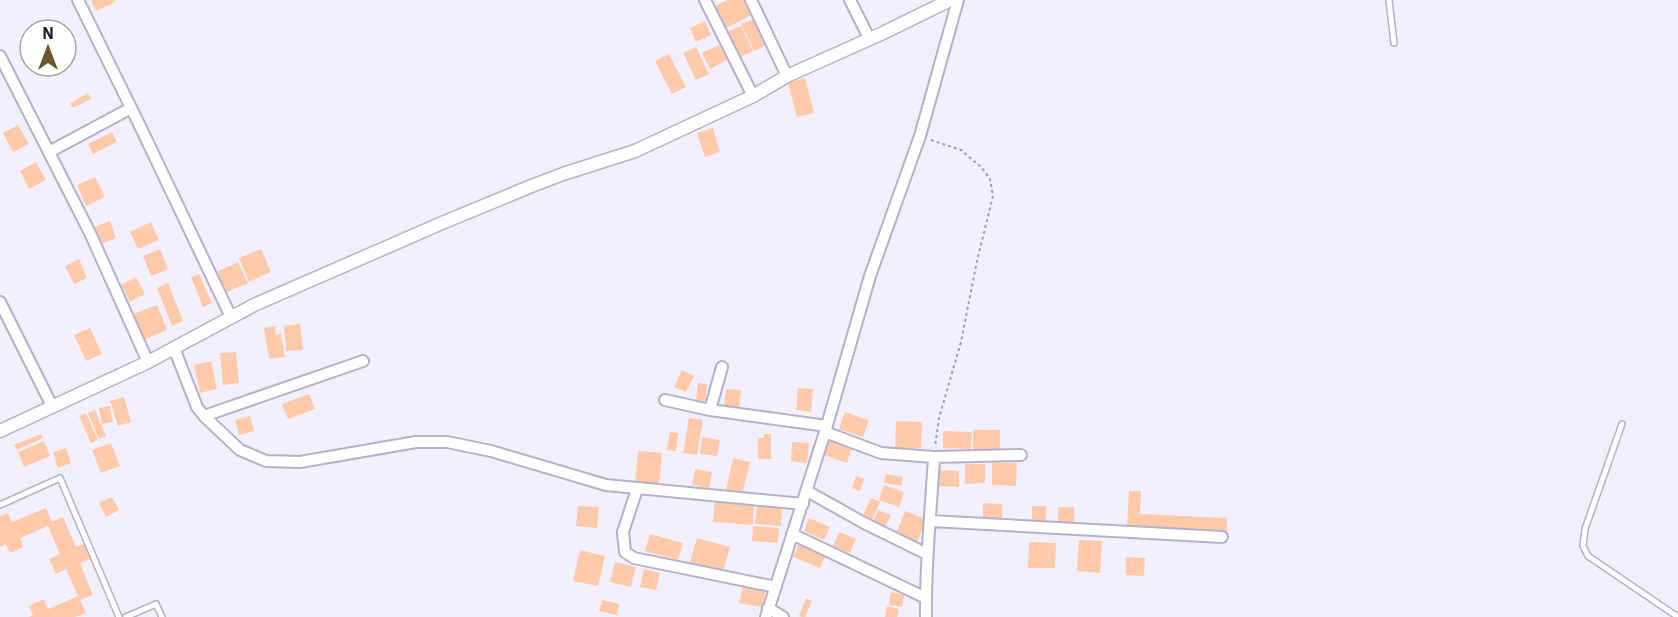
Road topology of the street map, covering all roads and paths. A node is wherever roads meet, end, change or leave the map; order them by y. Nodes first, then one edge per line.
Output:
1 (78, 0) edge
2 (752, 0) edge
3 (850, 0) edge
4 (950, 0) edge
5 (958, 0) edge
6 (1389, 0) edge
7 (709, 1) edge
8 (869, 38) junction
9 (1394, 43) dead end
10 (0, 56) edge
11 (787, 76) junction
12 (753, 96) junction
13 (131, 108) junction
14 (920, 136) junction
15 (49, 152) junction
16 (0, 302) edge
17 (231, 317) junction
18 (174, 348) junction
19 (363, 361) dead end
20 (148, 362) junction
21 (722, 367) dead end
22 (665, 400) dead end
23 (52, 406) junction
24 (710, 410) junction
25 (204, 416) junction
26 (1622, 424) dead end
27 (826, 429) junction
28 (0, 431) edge
29 (1021, 455) dead end
30 (934, 457) junction
31 (637, 489) junction
32 (807, 490) junction
33 (803, 504) junction
34 (0, 506) edge
35 (931, 521) junction
36 (792, 534) junction
37 (1222, 537) dead end
38 (927, 554) junction
39 (776, 587) junction
40 (926, 598) junction
41 (767, 613) edge
42 (119, 617) edge
43 (126, 617) edge
44 (162, 617) edge
45 (783, 617) edge
46 (926, 617) edge
47 (1678, 617) edge

1 - 13 street
2 - 11 street
3 - 8 street
4 - 8 street
5 - 14 street
6 - 9 lane
7 - 12 street
8 - 11 street
10 - 15 street
11 - 12 street
12 - 17 street
13 - 15 street
13 - 17 street
14 - 27 street
14 - 30 path
15 - 20 street
16 - 23 street
17 - 18 street
18 - 20 street
18 - 25 street
19 - 25 street
20 - 23 street
21 - 24 street
22 - 24 street
23 - 28 street
24 - 27 street
25 - 31 street
26 - 47 lane
27 - 30 street
27 - 32 street
29 - 30 street
30 - 35 street
31 - 33 street
31 - 39 street
32 - 33 street
32 - 38 street
33 - 36 street
34 - 42 lane
35 - 37 street
35 - 38 street
36 - 39 street
36 - 40 street
38 - 40 street
39 - 41 street
40 - 46 street
41 - 45 street
43 - 44 lane

